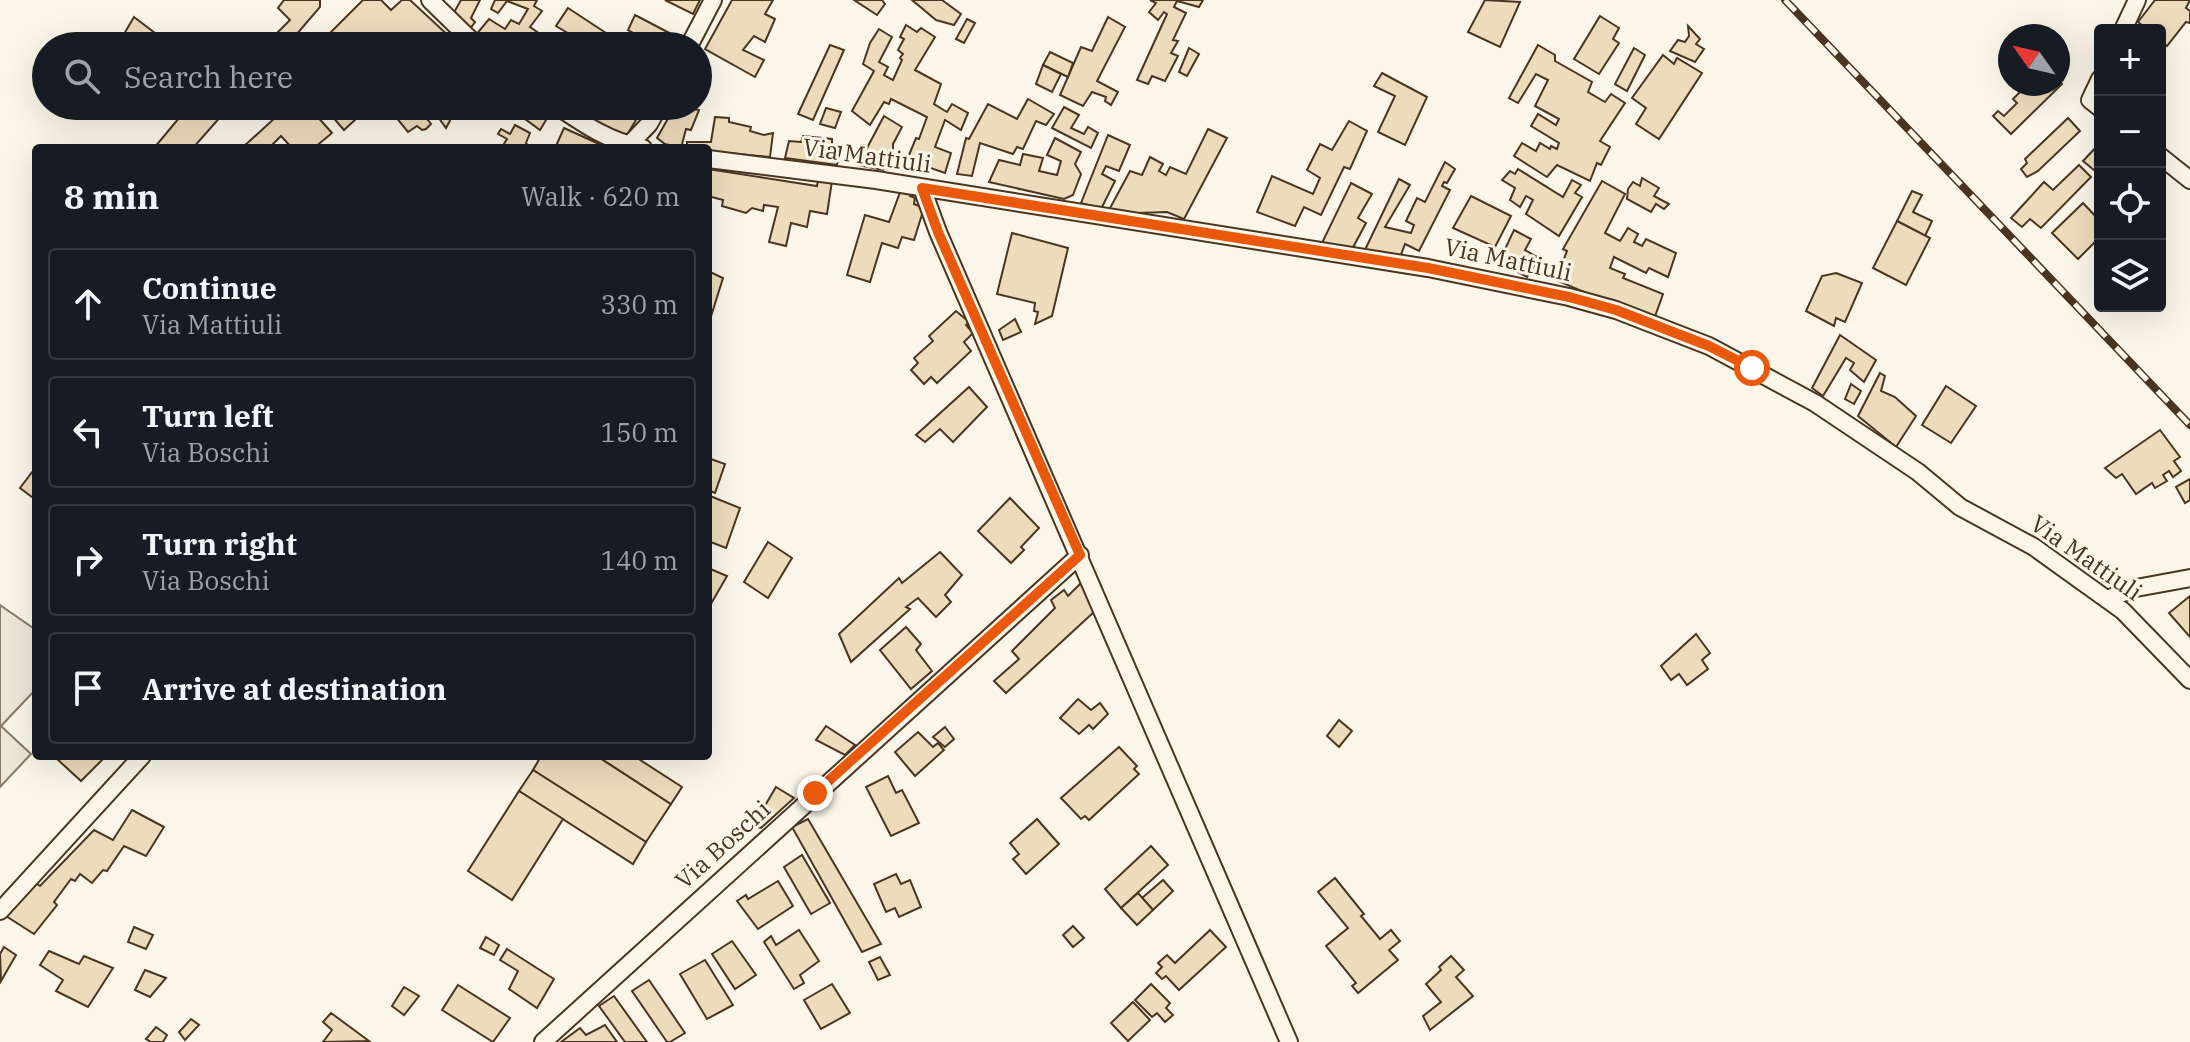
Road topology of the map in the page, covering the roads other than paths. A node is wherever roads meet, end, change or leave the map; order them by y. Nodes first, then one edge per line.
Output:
1 (430, 0) edge
2 (713, 0) edge
3 (2137, 0) edge
4 (2126, 24) edge
5 (463, 32) edge
6 (696, 32) edge
7 (578, 120) edge
8 (651, 120) edge
9 (625, 144) edge
10 (634, 144) edge
11 (712, 160) edge
12 (2166, 161) edge
13 (2190, 180) edge
14 (922, 188) junction
15 (1080, 555) junction
16 (2190, 578) edge
17 (2107, 599) junction
18 (2190, 680) edge
19 (138, 760) edge
20 (0, 911) edge
21 (543, 1042) edge
22 (1289, 1042) edge

1 - 5 street
2 - 6 street
3 - 4 street
7 - 9 street
8 - 10 street
11 - 14 street, Via Mattiuli
12 - 13 street
14 - 15 street
14 - 17 street, Via Mattiuli
15 - 21 street, Via Boschi
15 - 22 street
16 - 17 street
17 - 18 street, Via Mattiuli
19 - 20 street

